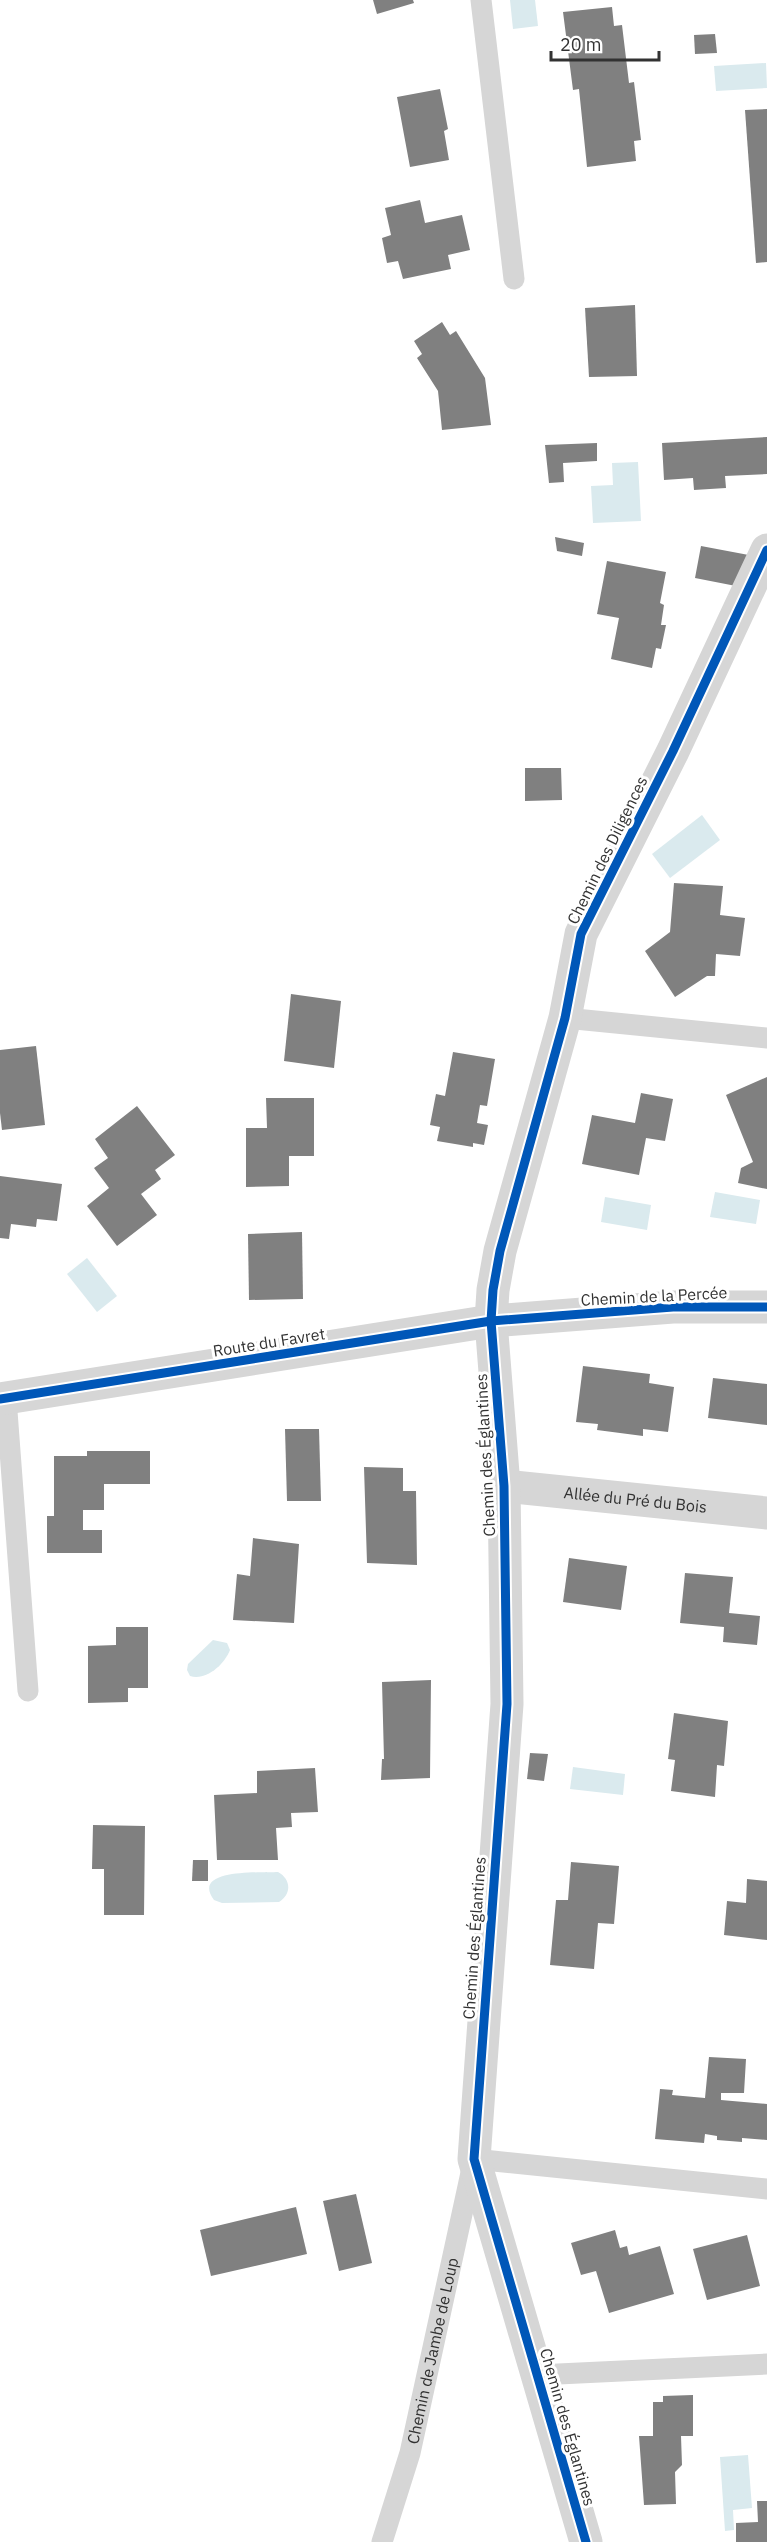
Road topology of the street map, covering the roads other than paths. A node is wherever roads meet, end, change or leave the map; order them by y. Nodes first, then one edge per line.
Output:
1 (481, 0) edge
2 (514, 279) dead end
3 (767, 550) edge
4 (565, 1018) junction
5 (767, 1038) edge
6 (767, 1307) edge
7 (543, 1318) joint
8 (491, 1321) junction
9 (3, 1398) edge
10 (504, 1486) junction
11 (767, 1513) edge
12 (28, 1691) dead end
13 (474, 2158) junction
14 (767, 2188) edge
15 (767, 2364) edge
16 (537, 2375) junction
17 (382, 2542) edge
18 (586, 2542) edge

1 - 2 lane
3 - 4 street, Chemin des Diligences
4 - 5 lane
4 - 8 street, Chemin des Diligences
6 - 7 street, Chemin de la Percée
7 - 8 street, Route du Favret
8 - 9 street, Route du Favret
8 - 10 street, Chemin des Églantines
9 - 12 lane
10 - 11 street, Allée du Pré du Bois
10 - 13 street, Chemin des Églantines
13 - 14 lane
13 - 16 street, Chemin des Églantines
13 - 17 lane, Chemin de Jambe de Loup
15 - 16 lane
16 - 18 street, Chemin des Églantines

